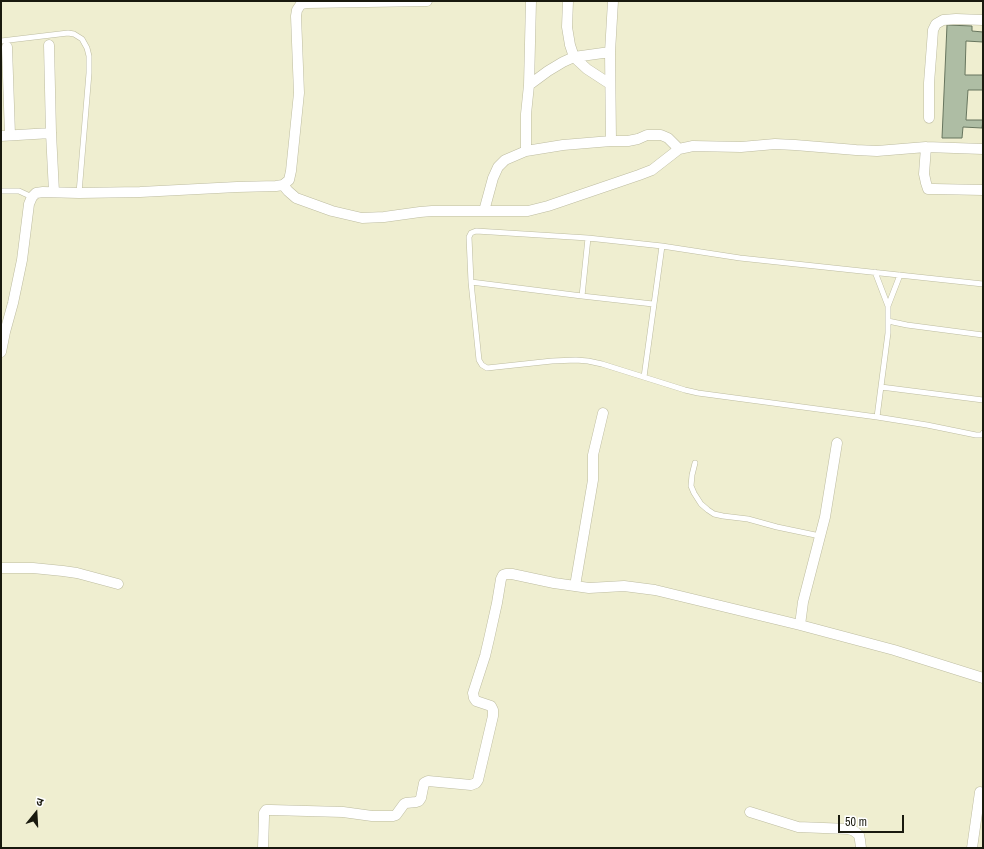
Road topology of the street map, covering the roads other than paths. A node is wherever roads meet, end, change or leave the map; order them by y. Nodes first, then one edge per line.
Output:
1 (426, 1) edge
2 (531, 1) edge
3 (568, 1) edge
4 (613, 1) edge
5 (983, 20) edge
6 (4, 44) edge
7 (49, 45) dead end
8 (610, 52) junction
9 (574, 57) junction
10 (610, 84) junction
11 (529, 85) junction
12 (929, 118) dead end
13 (51, 133) junction
14 (5, 135) edge
15 (611, 141) junction
16 (926, 147) junction
17 (679, 149) junction
18 (983, 149) edge
19 (526, 151) junction
20 (283, 185) junction
21 (983, 190) edge
22 (1, 191) edge
23 (54, 192) junction
24 (79, 193) junction
25 (32, 197) junction
26 (484, 211) junction
27 (588, 238) junction
28 (662, 246) junction
29 (875, 272) junction
30 (900, 275) junction
31 (471, 282) junction
32 (983, 284) edge
33 (582, 296) junction
34 (653, 304) junction
35 (888, 306) junction
36 (888, 321) junction
37 (983, 335) edge
38 (1, 352) edge
39 (644, 377) junction
40 (881, 387) junction
41 (983, 400) edge
42 (603, 413) dead end
43 (877, 417) junction
44 (983, 434) edge
45 (837, 442) dead end
46 (695, 463) dead end
47 (820, 536) junction
48 (1, 568) edge
49 (118, 584) dead end
50 (575, 586) junction
51 (800, 625) junction
52 (983, 678) edge
53 (980, 792) dead end
54 (750, 812) dead end
55 (263, 848) edge
56 (861, 848) edge
57 (972, 848) edge

1 - 20 street
2 - 11 street
3 - 9 street
4 - 8 street
5 - 12 street
6 - 14 street
6 - 24 lane
7 - 13 street
8 - 9 street
8 - 10 street
9 - 10 street
9 - 11 street
10 - 15 street
11 - 19 street
13 - 14 street
13 - 23 street
15 - 17 street
15 - 19 street
16 - 17 street
16 - 18 street
16 - 21 street
17 - 26 street
19 - 26 street
20 - 24 street
20 - 26 street
22 - 25 lane
23 - 24 street
23 - 25 street
25 - 38 street
27 - 28 lane
27 - 31 lane
27 - 33 lane
28 - 29 lane
28 - 34 lane
29 - 30 lane
29 - 35 lane
30 - 32 lane
30 - 35 lane
31 - 33 lane
31 - 39 lane
33 - 34 lane
34 - 39 lane
35 - 36 lane
36 - 37 lane
36 - 40 lane
39 - 43 lane
40 - 41 lane
40 - 43 lane
42 - 50 street
43 - 44 lane
45 - 47 street
46 - 47 lane
47 - 51 street
48 - 49 street
50 - 51 street
50 - 55 street
51 - 52 street
53 - 57 street
54 - 56 street

